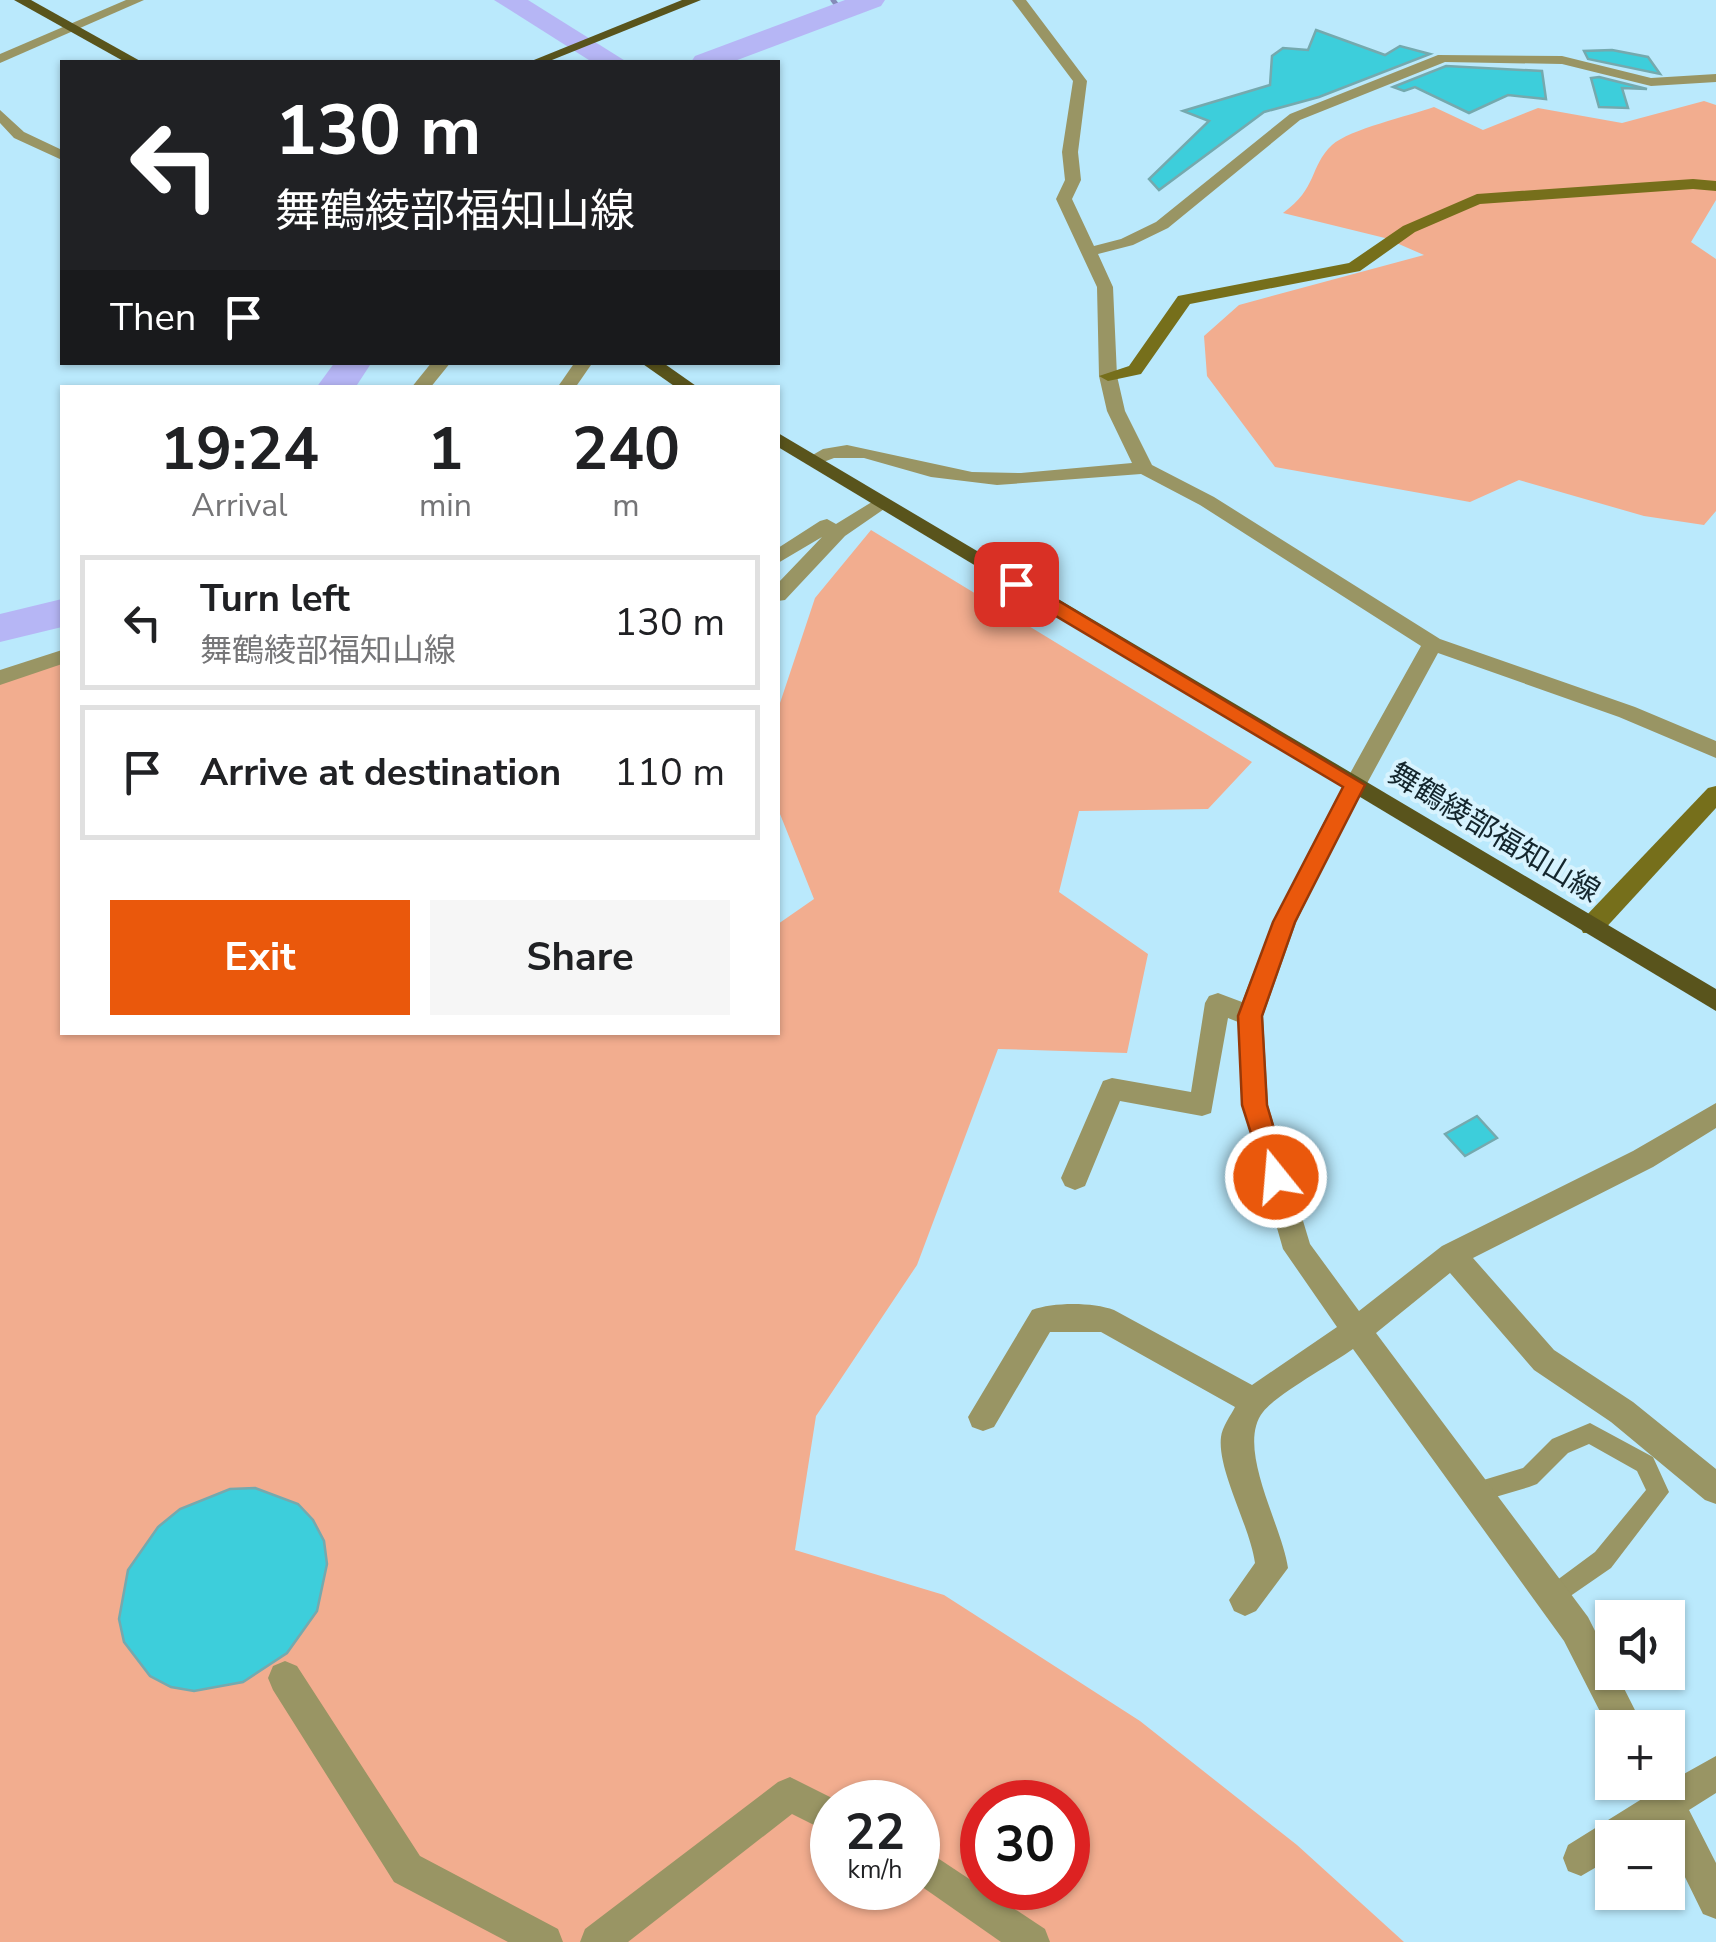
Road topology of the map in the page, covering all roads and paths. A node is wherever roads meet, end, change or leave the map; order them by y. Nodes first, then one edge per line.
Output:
1 (21, 0) edge
2 (138, 0) edge
3 (694, 0) edge
4 (1019, 0) edge
5 (78, 29) junction
6 (0, 59) edge
7 (132, 60) edge
8 (541, 60) edge
9 (1716, 78) edge
10 (0, 114) edge
11 (60, 155) edge
12 (1716, 186) edge
13 (1092, 251) junction
14 (439, 365) edge
15 (654, 365) edge
16 (1108, 376) junction
17 (423, 385) edge
18 (685, 385) edge
19 (780, 440) edge
20 (813, 460) junction
21 (1144, 468) junction
22 (880, 503) junction
23 (846, 526) junction
24 (780, 556) edge
25 (780, 593) edge
26 (1433, 644) junction
27 (60, 658) edge
28 (0, 678) edge
29 (1716, 750) edge
30 (1354, 785) junction
31 (1716, 794) edge
32 (1592, 926) junction
33 (1716, 1001) edge
34 (1250, 1016) junction
35 (1716, 1114) edge
36 (1074, 1178) dead end
37 (1452, 1255) junction
38 (1356, 1331) junction
39 (1253, 1400) junction
40 (984, 1417) dead end
41 (1716, 1490) edge
42 (1475, 1492) junction
43 (1553, 1598) junction
44 (1245, 1600) dead end
45 (285, 1678) dead end
46 (1618, 1710) edge
47 (1716, 1773) edge
48 (1685, 1784) edge
49 (1654, 1800) edge
50 (1665, 1800) edge
51 (810, 1805) edge
52 (1632, 1820) edge
53 (1595, 1849) edge
54 (1581, 1858) dead end
55 (940, 1878) edge
56 (1716, 1901) edge
57 (545, 1942) edge
58 (598, 1942) edge
59 (1032, 1942) edge

1 - 5 main road
2 - 5 street
3 - 8 main road
4 - 13 street
5 - 6 street
5 - 7 main road
9 - 13 street
10 - 11 street
12 - 16 street
13 - 16 street
14 - 17 street
15 - 18 main road
16 - 21 street
19 - 20 main road, 舞鶴綾部福知山線
20 - 21 street
20 - 22 main road, 舞鶴綾部福知山線
21 - 26 street
22 - 23 street
22 - 30 main road, 舞鶴綾部福知山線
23 - 24 street
23 - 25 street
26 - 29 street
26 - 30 street
27 - 28 street
30 - 32 main road, 舞鶴綾部福知山線
30 - 34 street
31 - 32 street
32 - 33 main road, 舞鶴綾部福知山線
34 - 36 street
34 - 38 street
35 - 37 street
37 - 38 street
37 - 41 street
38 - 39 street
38 - 42 street
39 - 40 street
39 - 44 street
42 - 43 street
42 - 43 lane
43 - 46 street
45 - 57 street
47 - 48 street
49 - 52 street
50 - 56 street
51 - 58 street
53 - 54 street
55 - 59 street

